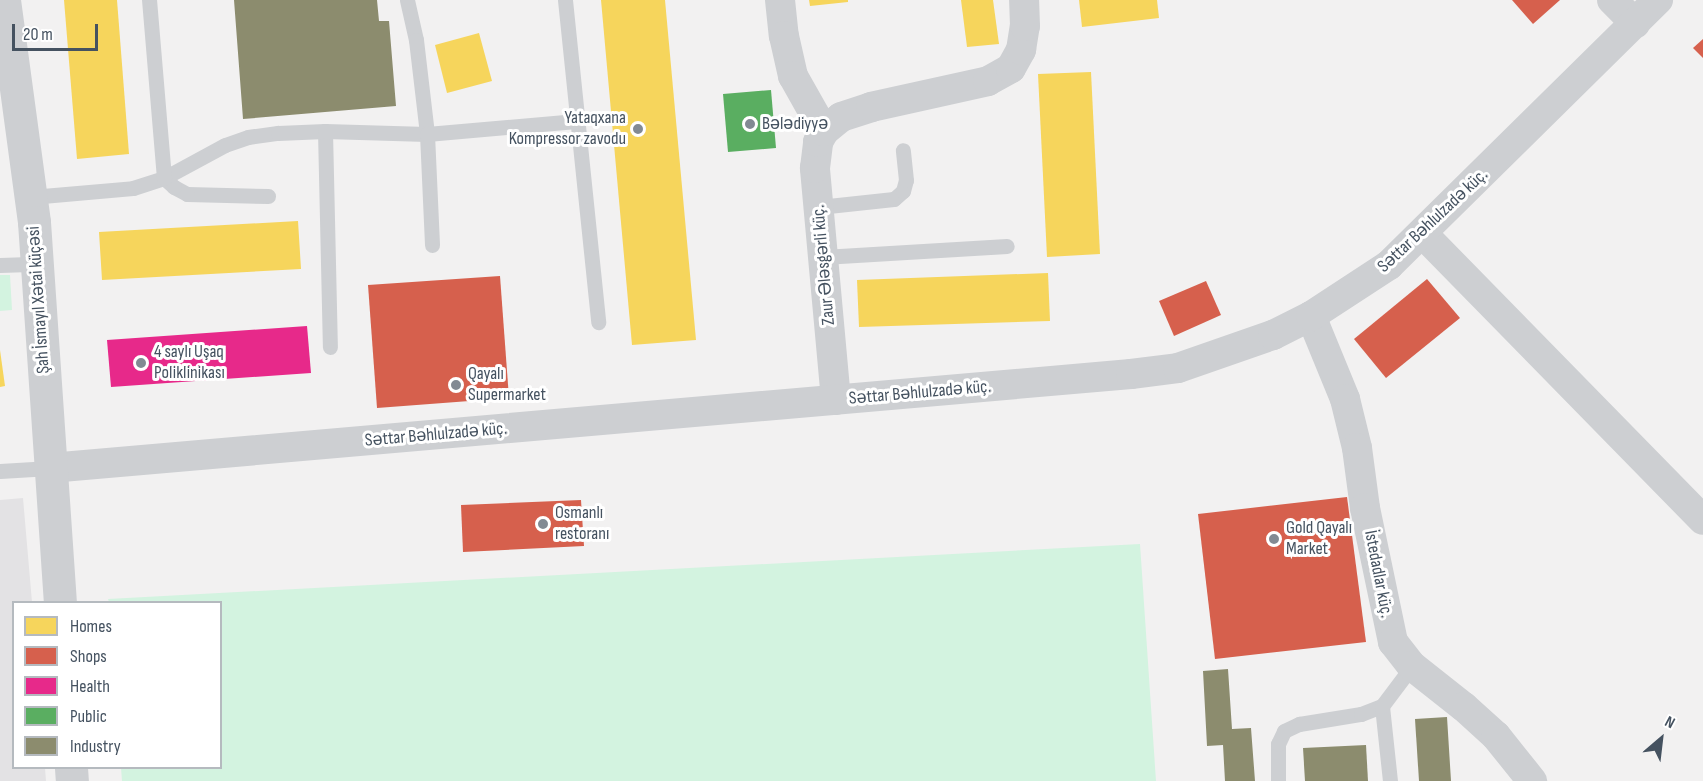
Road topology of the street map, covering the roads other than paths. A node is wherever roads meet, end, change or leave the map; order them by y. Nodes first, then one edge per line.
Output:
1 (4, 0) edge
2 (149, 0) edge
3 (406, 0) edge
4 (565, 0) edge
5 (780, 0) edge
6 (1024, 0) edge
7 (1612, 0) edge
8 (1658, 0) edge
9 (1635, 23) junction
10 (576, 121) junction
11 (325, 131) junction
12 (824, 131) junction
13 (427, 134) junction
14 (903, 150) dead end
15 (164, 178) junction
16 (268, 196) dead end
17 (31, 197) junction
18 (819, 207) junction
19 (1423, 234) junction
20 (432, 245) dead end
21 (1007, 246) dead end
22 (823, 258) junction
23 (37, 264) junction
24 (0, 265) edge
25 (1311, 316) junction
26 (598, 322) dead end
27 (330, 347) dead end
28 (836, 400) junction
29 (50, 468) junction
30 (0, 471) edge
31 (1703, 520) edge
32 (60, 601) edge
33 (1412, 666) junction
34 (1382, 706) junction
35 (1278, 781) edge
36 (1390, 781) edge
37 (1532, 781) edge

1 - 17 street, Şah İsmayıl Xətai küçəsi
2 - 15 lane
3 - 13 lane
4 - 10 lane
5 - 12 street
6 - 12 street
7 - 9 street
8 - 9 street, Səttar Bəhlulzadə küç.
9 - 19 street, Səttar Bəhlulzadə küç.
10 - 13 lane
10 - 26 lane
11 - 13 lane
11 - 15 lane
11 - 27 lane
12 - 18 street, Zaur Ələsgərli küç.
13 - 20 lane
14 - 18 lane
15 - 16 lane
15 - 17 lane
17 - 23 street, Şah İsmayıl Xətai küçəsi
18 - 22 street, Zaur Ələsgərli küç.
19 - 25 street, Səttar Bəhlulzadə küç.
19 - 31 street
21 - 22 lane
22 - 28 street, Zaur Ələsgərli küç.
23 - 24 lane
23 - 29 street, Şah İsmayıl Xətai küçəsi
25 - 28 street, Səttar Bəhlulzadə küç.
25 - 33 street, İstedadlar küç.
28 - 29 street, Səttar Bəhlulzadə küç.
29 - 30 lane
29 - 32 street, Şah İsmayıl Xətai küçəsi
33 - 34 lane
33 - 37 street, İstedadlar küç.
34 - 35 lane
34 - 36 lane

